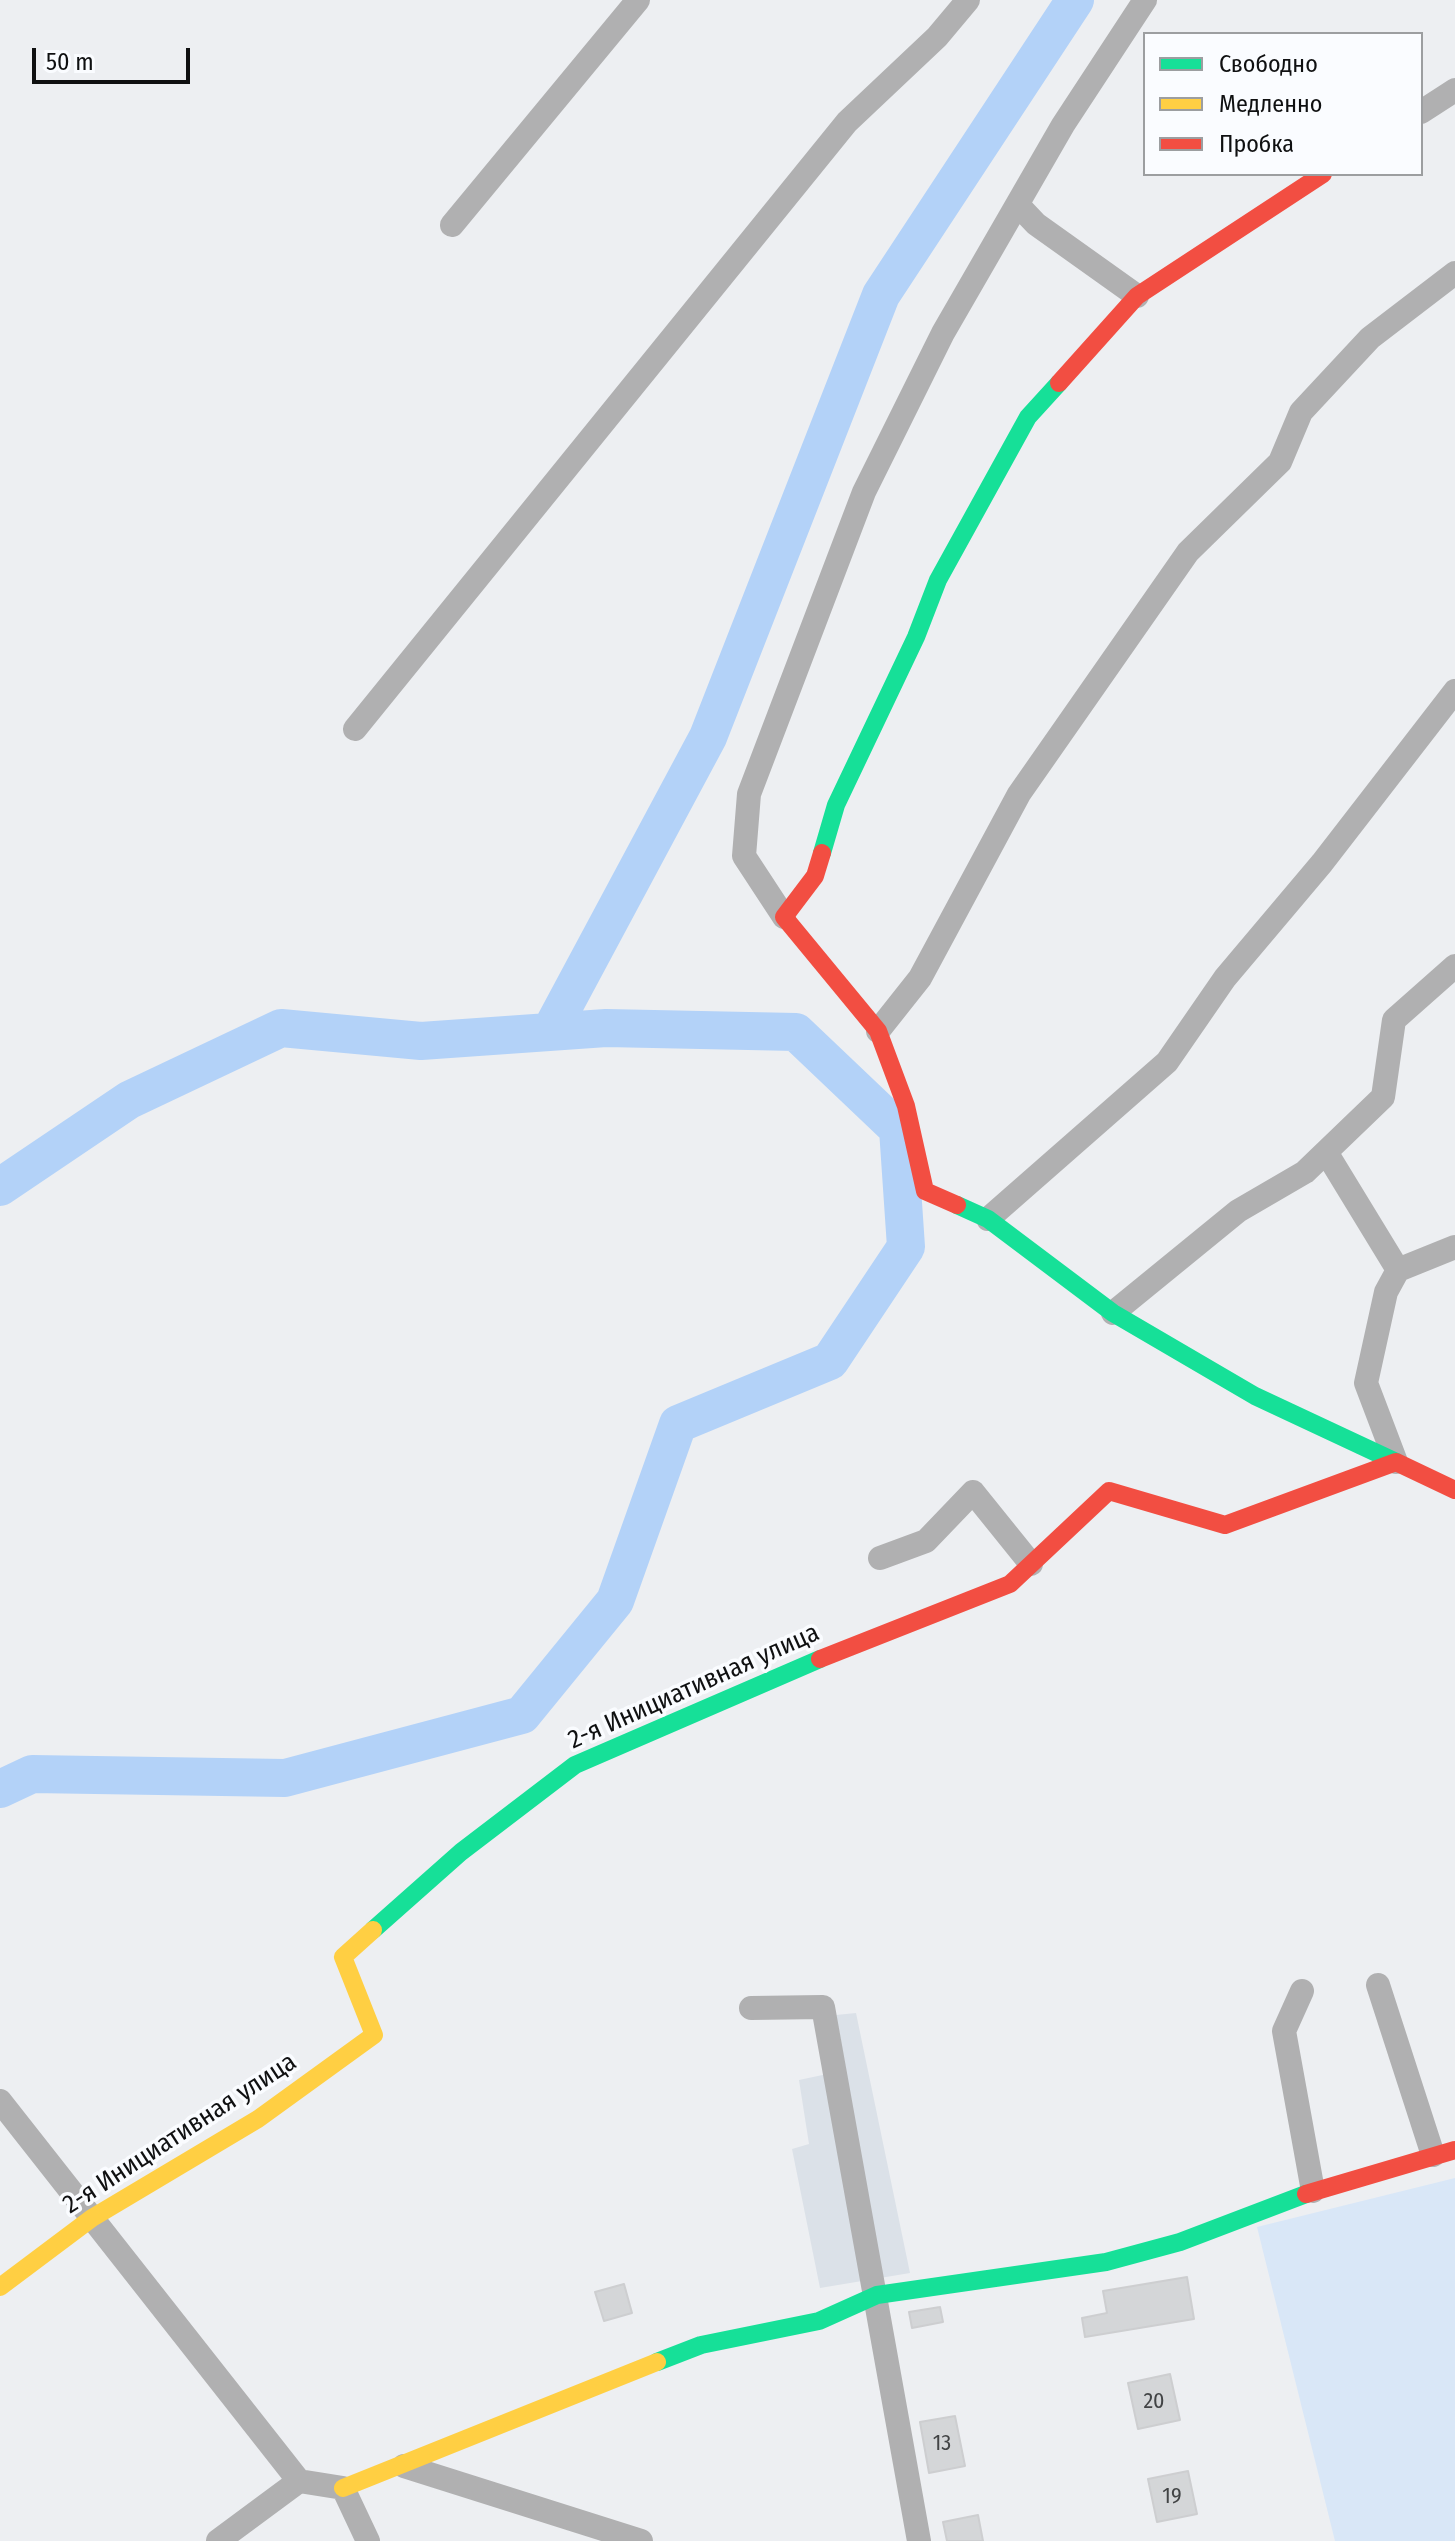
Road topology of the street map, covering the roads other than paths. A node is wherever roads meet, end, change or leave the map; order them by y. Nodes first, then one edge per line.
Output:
1 (638, 0) edge
2 (968, 0) edge
3 (1145, 0) edge
4 (1455, 90) edge
5 (1423, 111) edge
6 (1320, 176) edge
7 (1018, 205) junction
8 (452, 225) dead end
9 (1455, 273) edge
10 (1137, 296) junction
11 (1455, 691) edge
12 (355, 729) dead end
13 (784, 917) junction
14 (1455, 966) edge
15 (878, 1031) junction
16 (1326, 1152) junction
17 (988, 1219) junction
18 (1455, 1247) edge
19 (1398, 1270) junction
20 (1113, 1313) junction
21 (1396, 1462) junction
22 (1455, 1490) edge
23 (880, 1558) dead end
24 (1031, 1564) junction
25 (1378, 1985) dead end
26 (1302, 1991) dead end
27 (751, 2008) dead end
28 (0, 2101) edge
29 (1444, 2153) edge
30 (1313, 2191) junction
31 (92, 2218) junction
32 (0, 2287) edge
33 (877, 2295) junction
34 (404, 2466) junction
35 (299, 2481) junction
36 (343, 2488) junction
37 (218, 2541) edge
38 (368, 2541) edge
39 (641, 2541) edge
40 (919, 2541) edge

1 - 8 street
2 - 12 street
3 - 7 street
4 - 5 street
6 - 10 street
7 - 10 street
7 - 13 street
9 - 15 street
10 - 13 street
11 - 17 street
13 - 15 street
14 - 16 street
15 - 17 street
16 - 19 street
16 - 20 street
17 - 20 street
18 - 19 street
19 - 21 street
20 - 21 street
21 - 22 street
21 - 24 street, 2-я Инициативная улица
23 - 24 street
24 - 31 street, 2-я Инициативная улица
25 - 29 street
26 - 30 street
27 - 33 street
28 - 31 street
29 - 30 street
30 - 33 street
31 - 32 street, 2-я Инициативная улица
31 - 35 street
33 - 34 street
33 - 40 street
34 - 36 street
34 - 39 street
35 - 36 street
35 - 37 street
36 - 38 street

